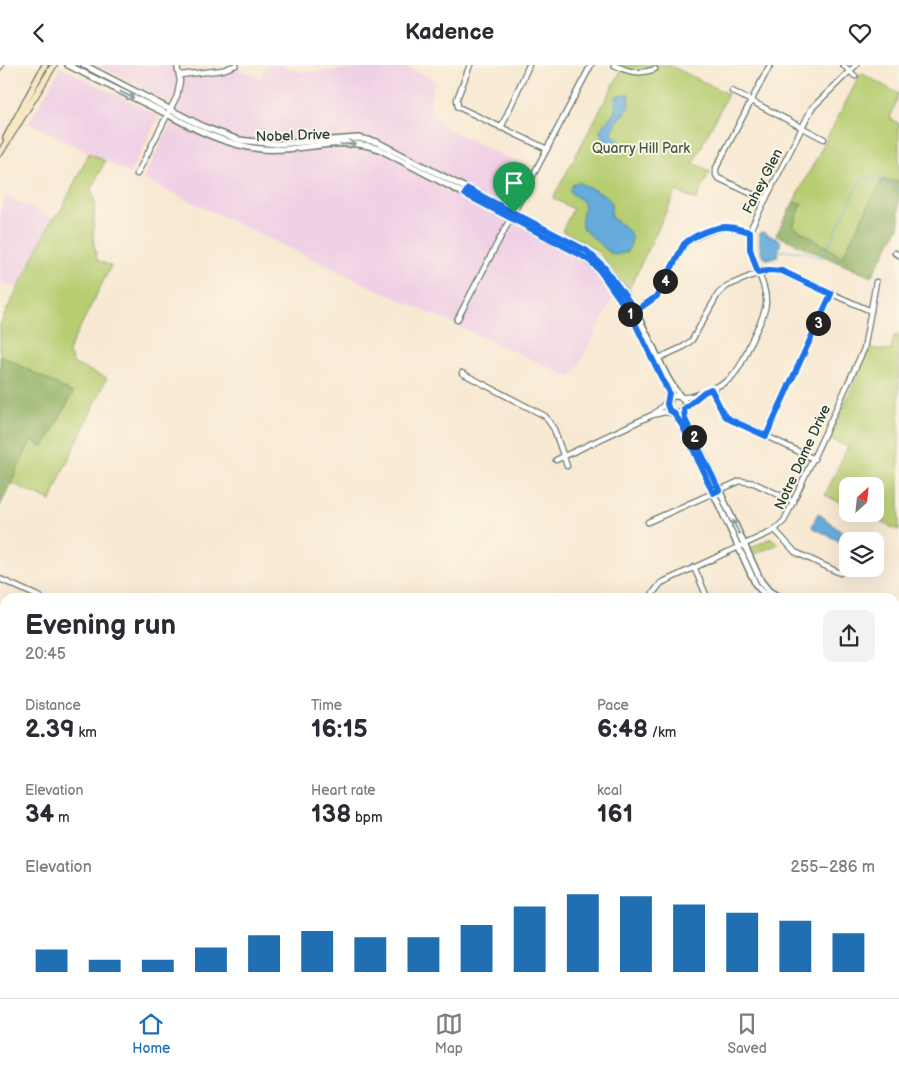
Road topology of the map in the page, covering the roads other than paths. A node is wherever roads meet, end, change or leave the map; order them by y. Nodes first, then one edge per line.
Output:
1 (45, 65) edge
2 (54, 65) edge
3 (68, 65) edge
4 (84, 65) edge
5 (177, 65) edge
6 (236, 65) edge
7 (470, 65) edge
8 (529, 65) edge
9 (590, 65) edge
10 (614, 65) edge
11 (770, 65) edge
12 (843, 65) edge
13 (856, 65) edge
14 (655, 69) dead end
15 (850, 71) junction
16 (180, 75) junction
17 (855, 76) dead end
18 (732, 91) dead end
19 (752, 102) junction
20 (169, 112) junction
21 (501, 128) junction
22 (802, 128) junction
23 (824, 139) dead end
24 (547, 149) junction
25 (0, 152) edge
26 (137, 175) dead end
27 (765, 200) junction
28 (512, 215) junction
29 (750, 232) junction
30 (587, 251) junction
31 (584, 257) junction
32 (758, 273) junction
33 (876, 282) dead end
34 (831, 294) junction
35 (871, 311) junction
36 (633, 313) junction
37 (457, 320) dead end
38 (659, 358) junction
39 (462, 373) dead end
40 (711, 389) junction
41 (704, 392) junction
42 (680, 397) junction
43 (668, 400) junction
44 (684, 409) junction
45 (673, 413) junction
46 (652, 415) junction
47 (766, 436) junction
48 (563, 457) junction
49 (705, 459) junction
50 (814, 459) junction
51 (556, 460) dead end
52 (699, 461) junction
53 (567, 466) dead end
54 (719, 490) junction
55 (713, 493) junction
56 (794, 502) junction
57 (648, 522) dead end
58 (775, 530) junction
59 (744, 544) junction
60 (738, 547) junction
61 (694, 567) junction
62 (839, 573) edge
63 (0, 579) edge
64 (758, 583) junction
65 (31, 593) edge
66 (653, 593) edge
67 (705, 593) edge
68 (764, 593) edge
69 (772, 593) edge

1 - 25 main road
2 - 25 main road
3 -> 20 street, Nobel Drive
4 - 20 street, Nobel Drive
5 - 16 street
6 - 16 street
7 - 21 street
8 - 21 street
9 - 24 street
10 - 14 street
11 - 19 street
12 - 15 street
13 - 15 street, Fahey Glen
15 - 17 street
15 - 22 street, Fahey Glen
16 - 20 street
18 - 19 street
19 - 22 street
19 - 27 street
20 - 26 street
20 - 28 street, Nobel Drive
21 - 24 street
22 - 23 street
22 - 27 street, Fahey Glen
24 - 28 street
27 - 29 street, Fahey Glen
28 - 30 street, Nobel Drive
28 - 31 street, Nobel Drive
28 - 37 street
29 - 32 street, Fahey Glen
29 - 36 street
30 - 31 street
30 - 36 street, Nobel Drive
31 - 36 street, Nobel Drive
32 - 34 street
32 - 38 street
32 - 40 street, Fahey Glen
33 - 35 street, Notre Dame Drive
34 - 35 street
34 - 47 street
35 - 50 street, Notre Dame Drive
36 - 38 street, Nobel Drive
36 - 43 street, Nobel Drive
38 - 42 street, Nobel Drive
39 - 48 street
40 - 41 street, Fahey Glen
40 - 47 street
41 - 42 street, Fahey Glen
41 - 44 street, Fahey Glen
42 - 43 street, Fahey Glen
42 - 44 street, Nobel Drive
43 - 45 street, Nobel Drive
43 - 46 street, Fahey Glen
44 - 45 street, Fahey Glen
44 - 49 street, Nobel Drive
45 - 46 street, Fahey Glen
45 - 52 street, Nobel Drive
46 - 48 street
47 - 50 street
48 - 51 street
48 - 53 street
49 - 52 street
49 - 54 street, Nobel Drive
50 - 56 street, Notre Dame Drive
52 - 55 street, Nobel Drive
54 - 55 street
54 - 56 street
59 -> 54 street, Nobel Drive
55 - 57 street
55 - 60 street, Nobel Drive
56 - 58 street, Notre Dame Drive
58 - 59 street, Notre Dame Drive
58 - 62 street
59 - 60 street, Notre Dame Drive
59 - 64 street, Nobel Drive
60 - 61 street, Notre Dame Drive
60 - 64 street, Nobel Drive
61 - 66 street, Notre Dame Drive
61 - 67 street
63 - 65 street
64 - 68 street, Nobel Drive
64 - 69 street, Nobel Drive

